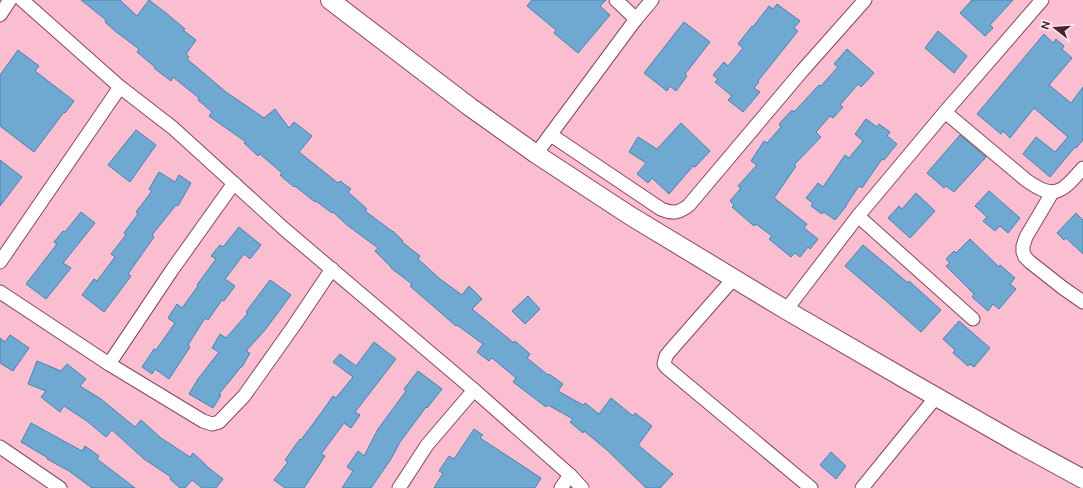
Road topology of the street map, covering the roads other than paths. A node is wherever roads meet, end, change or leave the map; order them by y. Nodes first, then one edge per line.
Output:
1 (10, 0) edge
2 (22, 0) edge
3 (330, 0) edge
4 (616, 0) edge
5 (652, 0) edge
6 (865, 0) edge
7 (1042, 0) edge
8 (0, 15) edge
9 (636, 19) junction
10 (120, 87) junction
11 (945, 112) junction
12 (552, 135) junction
13 (536, 154) junction
14 (1083, 168) edge
15 (234, 183) junction
16 (1052, 193) junction
17 (858, 216) junction
18 (0, 262) edge
19 (332, 269) junction
20 (734, 278) junction
21 (0, 292) edge
22 (1083, 302) edge
23 (786, 310) junction
24 (973, 319) dead end
25 (109, 364) junction
26 (474, 390) junction
27 (936, 397) junction
28 (0, 447) edge
29 (570, 474) junction
30 (1083, 479) edge
31 (60, 488) edge
32 (399, 488) edge
33 (561, 488) edge
34 (582, 488) edge
35 (811, 488) edge
36 (862, 488) edge

1 - 8 street
2 - 10 street
3 - 13 street
4 - 9 street
5 - 9 street
6 - 12 street
7 - 11 street
9 - 12 street
10 - 15 street
10 - 18 street
11 - 16 street
11 - 17 street
12 - 13 street
13 - 20 street
14 - 16 street
15 - 19 street
15 - 25 street
16 - 22 street
17 - 23 street
17 - 24 street
19 - 25 street
19 - 26 street
20 - 23 street
20 - 35 street
21 - 25 street
23 - 27 street
26 - 29 street
26 - 32 street
27 - 30 street
27 - 36 street
28 - 31 street
29 - 33 street
29 - 34 street

